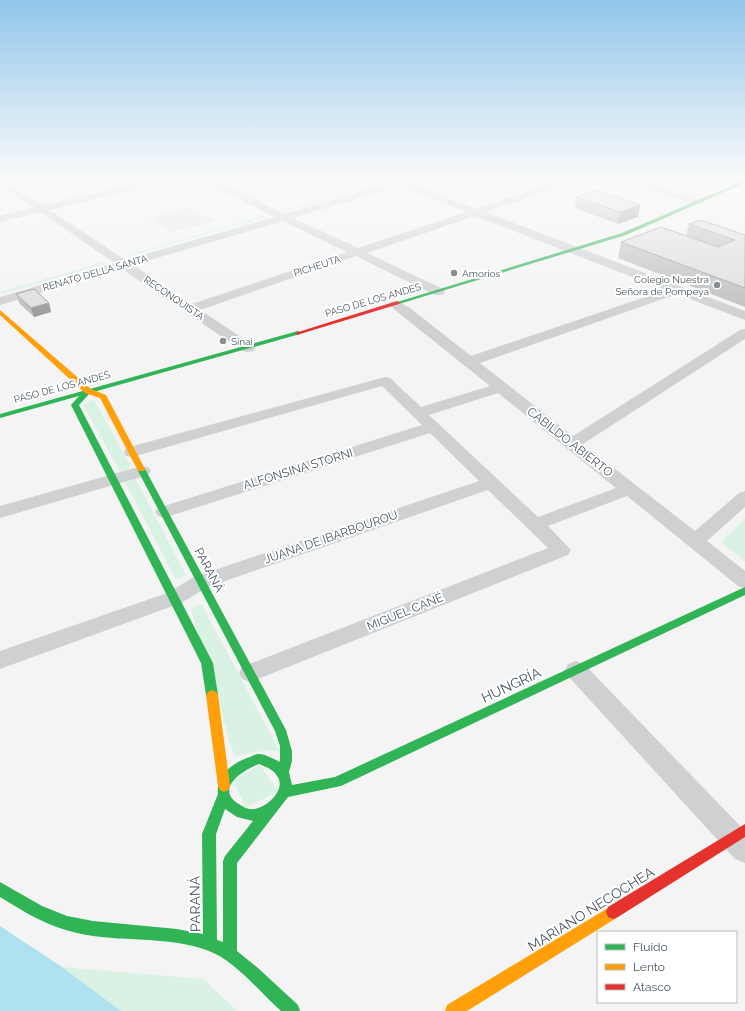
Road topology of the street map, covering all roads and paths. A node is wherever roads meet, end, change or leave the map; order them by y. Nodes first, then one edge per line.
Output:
1 (65, 224) edge
2 (223, 224) edge
3 (260, 224) edge
4 (299, 224) edge
5 (441, 224) edge
6 (507, 224) edge
7 (649, 224) edge
8 (210, 228) dead end
9 (574, 250) junction
10 (127, 252) dead end
11 (358, 253) junction
12 (112, 256) junction
13 (97, 260) dead end
14 (125, 265) junction
15 (677, 290) junction
16 (439, 292) junction
17 (0, 301) edge
18 (395, 305) junction
19 (190, 309) junction
20 (0, 312) edge
21 (745, 316) edge
22 (745, 333) edge
23 (248, 348) junction
24 (469, 362) junction
25 (501, 387) junction
26 (88, 391) junction
27 (418, 413) junction
28 (0, 416) edge
29 (433, 427) junction
30 (572, 444) junction
31 (132, 452) junction
32 (142, 471) junction
33 (113, 479) junction
34 (490, 482) junction
35 (629, 489) junction
36 (745, 498) edge
37 (0, 512) edge
38 (164, 512) junction
39 (534, 525) junction
40 (695, 541) junction
41 (745, 581) edge
42 (201, 582) junction
43 (745, 591) edge
44 (174, 598) junction
45 (0, 660) edge
46 (576, 670) junction
47 (250, 673) junction
48 (283, 772) junction
49 (224, 791) junction
50 (286, 792) junction
51 (269, 811) junction
52 (741, 839) edge
53 (0, 889) edge
54 (210, 944) junction
55 (230, 954) junction
56 (292, 1011) edge
57 (452, 1011) edge

1 - 12 street, RECONQUISTA
2 - 8 street
3 - 14 street, RENATO DELLA SANTA
4 - 11 street
5 - 11 street, PICHEUTA
6 - 9 street
7 - 9 street, PASO DE LOS ANDES
9 - 15 street
9 - 16 street, PASO DE LOS ANDES
10 - 12 street, RENATO DELLA SANTA
11 - 16 street
11 - 19 street, PICHEUTA
12 - 13 street, RENATO DELLA SANTA
12 - 14 street, RECONQUISTA
14 - 17 street, RENATO DELLA SANTA
14 - 19 street, RECONQUISTA
15 - 21 street
15 - 24 street
16 - 18 street, PASO DE LOS ANDES
18 - 23 street, PASO DE LOS ANDES
18 - 24 street, CABILDO ABIERTO
19 - 23 street, RECONQUISTA
20 - 26 street, PARANÁ
22 - 30 street
23 - 26 street, PASO DE LOS ANDES
24 - 25 street, CABILDO ABIERTO
25 - 27 street
25 - 30 street, CABILDO ABIERTO
26 - 28 street, PASO DE LOS ANDES
26 - 31 street, PARANÁ
26 - 33 street, PARANÁ
27 - 29 street
27 - 31 street
29 - 34 street
29 - 38 street, ALFONSINA STORNI
30 - 35 street, CABILDO ABIERTO
31 - 32 street, PARANÁ
32 - 33 street
32 - 38 street, PARANÁ
33 - 37 street
33 - 44 street, PARANÁ
34 - 39 street
34 - 42 street, JUANA DE IBARBOUROU
35 - 39 street
35 - 40 street, CABILDO ABIERTO
36 - 40 street
38 - 42 street, PARANÁ
39 - 47 street, MIGUEL CANÉ
40 - 41 street, CABILDO ABIERTO
42 - 44 street, JUANA DE IBARBOUROU
42 - 47 street, PARANÁ
43 - 46 street, HUNGRÍA
44 - 45 street, JUANA DE IBARBOUROU
44 - 49 street, PARANÁ
46 - 50 street, HUNGRÍA
46 - 52 street
47 - 48 street, PARANÁ
48 - 49 street
48 - 50 street
49 - 51 street
49 - 54 street, PARANÁ
50 - 51 street
51 - 55 street
52 - 57 street, MARIANO NECOCHEA
53 - 54 street
54 - 55 street, PARANÁ
55 - 56 street, PARANÁ

